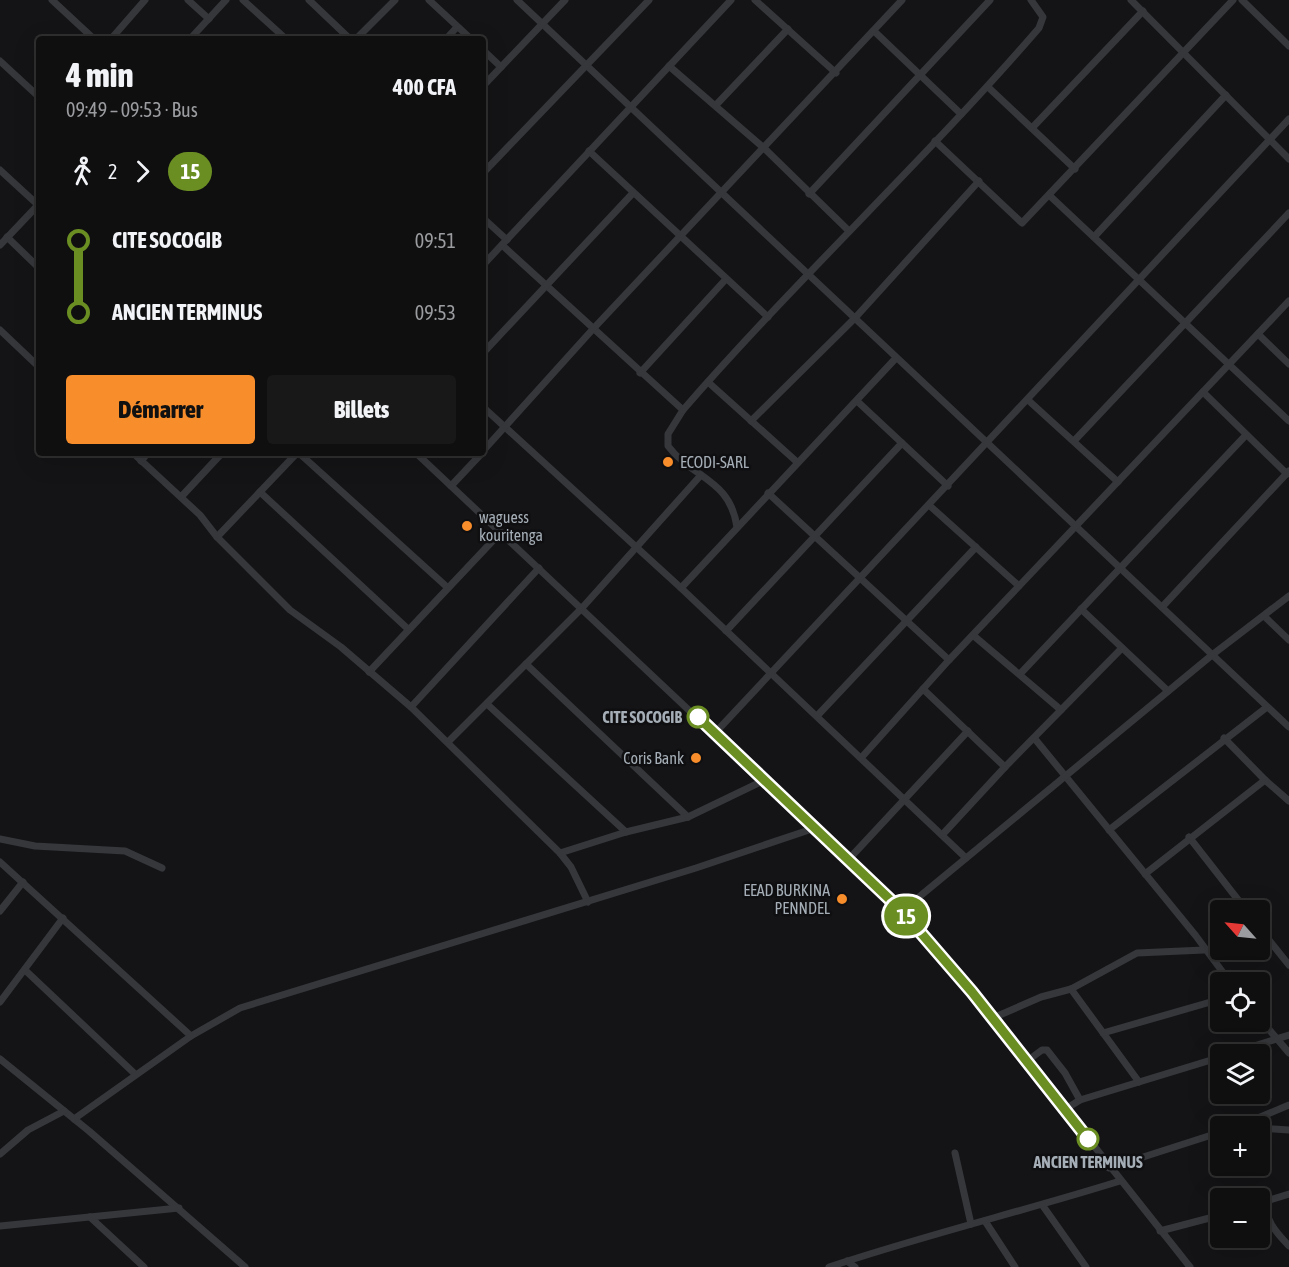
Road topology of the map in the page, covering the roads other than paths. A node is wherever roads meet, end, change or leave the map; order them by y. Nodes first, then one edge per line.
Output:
1 (145, 0) edge
2 (188, 0) edge
3 (226, 0) edge
4 (243, 0) edge
5 (309, 0) edge
6 (395, 0) edge
7 (429, 0) edge
8 (517, 0) edge
9 (565, 0) edge
10 (650, 0) edge
11 (731, 0) edge
12 (755, 0) edge
13 (902, 0) edge
14 (990, 0) edge
15 (1031, 0) edge
16 (1131, 0) edge
17 (1233, 0) edge
18 (1242, 0) edge
19 (58, 2) edge
20 (1143, 12) junction
21 (209, 19) junction
22 (543, 24) junction
23 (457, 27) junction
24 (788, 29) junction
25 (874, 31) junction
26 (91, 36) edge
27 (114, 36) edge
28 (193, 36) edge
29 (283, 36) edge
30 (347, 36) edge
31 (359, 36) edge
32 (449, 36) edge
33 (468, 36) edge
34 (1289, 46) edge
35 (1184, 52) junction
36 (486, 53) edge
37 (0, 61) edge
38 (587, 66) junction
39 (669, 66) junction
40 (501, 67) junction
41 (836, 73) junction
42 (920, 75) junction
43 (486, 83) edge
44 (988, 87) junction
45 (36, 94) edge
46 (1226, 94) junction
47 (716, 105) junction
48 (629, 107) junction
49 (961, 114) junction
50 (1289, 119) edge
51 (1032, 128) junction
52 (1270, 140) junction
53 (935, 141) junction
54 (764, 148) junction
55 (589, 151) junction
56 (1289, 159) edge
57 (1075, 169) junction
58 (0, 170) edge
59 (486, 170) edge
60 (979, 181) junction
61 (633, 192) junction
62 (720, 194) junction
63 (809, 194) junction
64 (1049, 195) junction
65 (36, 201) edge
66 (36, 207) edge
67 (1289, 213) edge
68 (486, 221) edge
69 (849, 231) junction
70 (8, 237) junction
71 (679, 237) junction
72 (1094, 237) junction
73 (504, 242) junction
74 (0, 245) edge
75 (486, 261) edge
76 (36, 265) edge
77 (808, 275) junction
78 (726, 279) junction
79 (1140, 281) junction
80 (546, 285) junction
81 (1289, 301) edge
82 (768, 317) junction
83 (855, 318) junction
84 (1185, 323) junction
85 (593, 329) junction
86 (0, 330) edge
87 (1258, 334) junction
88 (486, 350) edge
89 (896, 358) junction
90 (36, 364) edge
91 (1289, 364) edge
92 (1228, 365) junction
93 (640, 373) junction
94 (708, 382) junction
95 (1203, 392) junction
96 (1028, 400) junction
97 (857, 401) junction
98 (486, 410) edge
99 (683, 410) junction
100 (751, 421) junction
101 (1289, 421) edge
102 (505, 428) junction
103 (1246, 435) junction
104 (1074, 441) junction
105 (902, 443) junction
106 (987, 444) junction
107 (486, 448) edge
108 (136, 456) edge
109 (145, 456) edge
110 (219, 456) edge
111 (295, 456) edge
112 (301, 456) edge
113 (419, 456) edge
114 (478, 456) edge
115 (141, 461) junction
116 (797, 462) junction
117 (1288, 472) edge
118 (702, 476) junction
119 (1119, 482) junction
120 (451, 486) junction
121 (948, 486) junction
122 (260, 492) junction
123 (768, 493) junction
124 (181, 497) junction
125 (930, 506) junction
126 (737, 527) junction
127 (1076, 527) junction
128 (501, 532) junction
129 (218, 537) junction
130 (815, 537) junction
131 (637, 547) junction
132 (976, 547) junction
133 (1120, 567) junction
134 (539, 568) junction
135 (860, 579) junction
136 (1020, 586) junction
137 (447, 587) junction
138 (681, 588) junction
139 (1289, 596) edge
140 (1163, 606) junction
141 (582, 608) junction
142 (1081, 609) junction
143 (1264, 616) junction
144 (906, 620) junction
145 (408, 629) junction
146 (726, 631) junction
147 (974, 636) junction
148 (1289, 640) edge
149 (1122, 648) junction
150 (1212, 655) junction
151 (949, 660) junction
152 (526, 664) junction
153 (369, 672) junction
154 (770, 674) junction
155 (1020, 674) junction
156 (923, 689) junction
157 (1168, 691) junction
158 (487, 704) junction
159 (411, 707) junction
160 (1267, 707) junction
161 (1062, 710) junction
162 (817, 716) junction
163 (1289, 727) edge
164 (968, 731) junction
165 (716, 734) junction
166 (1224, 738) junction
167 (1035, 739) junction
168 (448, 742) junction
169 (861, 758) junction
170 (1005, 767) junction
171 (1067, 775) junction
172 (765, 780) junction
173 (1265, 780) junction
174 (905, 799) junction
175 (1289, 801) edge
176 (688, 817) junction
177 (815, 828) junction
178 (1109, 830) junction
179 (626, 832) junction
180 (943, 834) junction
181 (1189, 837) junction
182 (0, 838) edge
183 (560, 853) junction
184 (966, 858) junction
185 (849, 859) junction
186 (0, 862) edge
187 (162, 868) dead end
188 (1144, 874) junction
189 (23, 882) junction
190 (1238, 900) edge
191 (588, 902) junction
192 (0, 911) edge
193 (902, 911) junction
194 (63, 918) junction
195 (1270, 941) edge
196 (1204, 950) junction
197 (1289, 965) edge
198 (25, 970) junction
199 (1222, 972) edge
200 (1071, 989) junction
201 (0, 1002) edge
202 (1210, 1002) edge
203 (993, 1018) junction
204 (1270, 1030) edge
205 (1103, 1033) junction
206 (1289, 1035) edge
207 (191, 1036) junction
208 (1278, 1039) junction
209 (1262, 1044) edge
210 (1289, 1053) edge
211 (0, 1059) edge
212 (1210, 1060) edge
213 (1027, 1061) junction
214 (135, 1074) junction
215 (1139, 1082) junction
216 (1080, 1100) junction
217 (1289, 1105) edge
218 (1064, 1110) junction
219 (64, 1111) junction
220 (1263, 1116) edge
221 (74, 1119) junction
222 (1270, 1129) edge
223 (1289, 1130) edge
224 (1210, 1136) edge
225 (955, 1153) dead end
226 (0, 1154) edge
227 (1110, 1168) junction
228 (1120, 1181) junction
229 (1289, 1194) edge
230 (1270, 1200) edge
231 (1043, 1206) junction
232 (179, 1208) junction
233 (90, 1217) junction
234 (1210, 1218) edge
235 (985, 1221) junction
236 (1270, 1221) edge
237 (971, 1224) junction
238 (0, 1226) edge
239 (1160, 1231) junction
240 (1289, 1246) edge
241 (847, 1261) junction
242 (144, 1267) edge
243 (245, 1267) edge
244 (829, 1267) edge
245 (855, 1267) edge
246 (1015, 1267) edge
247 (1086, 1267) edge
248 (1190, 1267) edge

1 - 27 street
2 - 21 street
3 - 21 street
4 - 29 street
5 - 30 street
6 - 31 street
7 - 23 street
8 - 22 street
9 - 22 street
10 - 38 street
11 - 39 street
12 - 24 street
13 - 25 street
14 - 42 street
15 - 44 street
16 - 20 street
17 - 35 street
18 - 34 street
19 - 26 street
20 - 35 street
20 - 51 street
21 - 28 street
22 - 38 street
22 - 40 street
23 - 32 street
23 - 33 street
24 - 41 street
24 - 47 street
25 - 41 street
25 - 42 street
35 - 46 street
35 - 57 street
36 - 40 street
37 - 45 street
38 - 48 street
38 - 59 street
39 - 47 street
39 - 48 street
40 - 43 street
41 - 54 street
42 - 49 street
42 - 63 street
44 - 49 street
44 - 51 street
46 - 52 street
46 - 72 street
47 - 54 street
48 - 55 street
48 - 62 street
49 - 53 street
50 - 52 street
51 - 57 street
52 - 56 street
52 - 79 street
53 - 60 street
53 - 69 street
54 - 62 street
54 - 63 street
55 - 61 street
55 - 73 street
57 - 64 street
58 - 65 street
60 - 64 street
60 - 83 street
61 - 71 street
61 - 80 street
62 - 71 street
62 - 77 street
63 - 69 street
64 - 72 street
66 - 70 street
67 - 84 street
68 - 73 street
69 - 77 street
70 - 74 street
70 - 76 street
71 - 78 street
71 - 85 street
72 - 79 street
73 - 75 street
73 - 80 street
77 - 82 street
77 - 83 street
78 - 82 street
78 - 93 street
79 - 84 street
79 - 96 street
80 - 85 street
80 - 88 street
81 - 87 street
82 - 94 street
83 - 89 street
83 - 100 street
84 - 92 street
84 - 104 street
85 - 93 street
85 - 102 street
86 - 90 street
87 - 91 street
87 - 92 street
89 - 97 street
89 - 106 street
92 - 95 street
92 - 101 street
93 - 99 street
94 - 99 street
94 - 100 street
95 - 103 street
95 - 119 street
96 - 104 street
96 - 106 street
97 - 105 street
97 - 116 street
98 - 102 street
99 - 118 street
100 - 116 street
102 - 107 street
102 - 131 street
103 - 117 street
103 - 133 street
104 - 119 street
105 - 121 street
105 - 130 street
106 - 121 street
106 - 127 street
108 - 115 street
109 - 115 street
110 - 124 street
111 - 122 street
112 - 137 street
113 - 120 street
114 - 120 street
115 - 124 street
116 - 123 street
117 - 140 street
118 - 126 street
118 - 131 street
119 - 127 street
120 - 128 street
121 - 125 street
122 - 129 street
122 - 145 street
123 - 126 street
123 - 130 street
124 - 129 street
125 - 132 street
125 - 135 street
126 - 138 street
127 - 133 street
127 - 136 street
128 - 134 street
128 - 137 street
129 - 153 street
130 - 135 street
130 - 146 street
131 - 138 street
131 - 141 street
132 - 136 street
132 - 144 street
133 - 140 street
133 - 142 street
134 - 141 street
134 - 159 street
135 - 144 street
135 - 154 street
136 - 147 street
137 - 145 street
138 - 146 street
139 - 143 street
140 - 150 street
141 - 152 street
141 - 165 street
142 - 149 street
142 - 155 street
143 - 148 street
143 - 150 street
144 - 151 street
144 - 162 street
145 - 153 street
146 - 154 street
147 - 151 street
147 - 155 street
149 - 157 street
149 - 161 street
150 - 157 street
150 - 160 street
151 - 156 street
152 - 158 street
152 - 176 street
153 - 159 street
154 - 162 street
154 - 165 street
155 - 161 street
156 - 164 street
156 - 169 street
157 - 171 street
158 - 168 street
158 - 179 street
159 - 168 street
160 - 163 street
160 - 166 street
161 - 167 street
162 - 169 street
164 - 170 street
164 - 174 street
165 - 172 street
166 - 173 street
166 - 178 street
167 - 170 street
167 - 171 street
168 - 183 street
169 - 174 street
170 - 180 street
171 - 178 street
171 - 184 street
172 - 176 street
172 - 177 street
173 - 175 street
173 - 181 street
174 - 180 street
174 - 185 street
176 - 179 street
177 - 185 street
177 - 191 street
178 - 188 street
179 - 183 street
180 - 184 street
181 - 188 street
181 - 190 street
182 - 187 street
183 - 191 street
184 - 193 street
185 - 193 street
186 - 189 street
188 - 196 street
189 - 192 street
189 - 194 street
191 - 207 street
193 - 203 street
194 - 198 street
194 - 207 street
195 - 197 street
196 - 199 street
196 - 200 street
198 - 201 street
198 - 214 street
200 - 203 street
200 - 205 street
202 - 205 street
203 - 213 street
204 - 208 street
205 - 215 street
206 - 208 street
207 - 214 street
208 - 209 street
208 - 210 street
211 - 219 street
212 - 215 street
213 - 216 street
213 - 218 street
214 - 221 street
215 - 216 street
216 - 218 street
217 - 220 street
218 - 227 street
219 - 221 street
219 - 226 street
221 - 232 street
222 - 223 street
224 - 227 street
225 - 237 street
227 - 228 street
228 - 231 street
228 - 239 street
229 - 230 street
231 - 235 street
231 - 247 street
232 - 233 street
232 - 243 street
233 - 238 street
233 - 242 street
234 - 239 street
235 - 237 street
235 - 246 street
236 - 240 street
237 - 241 street
239 - 248 street
241 - 244 street
241 - 245 street

